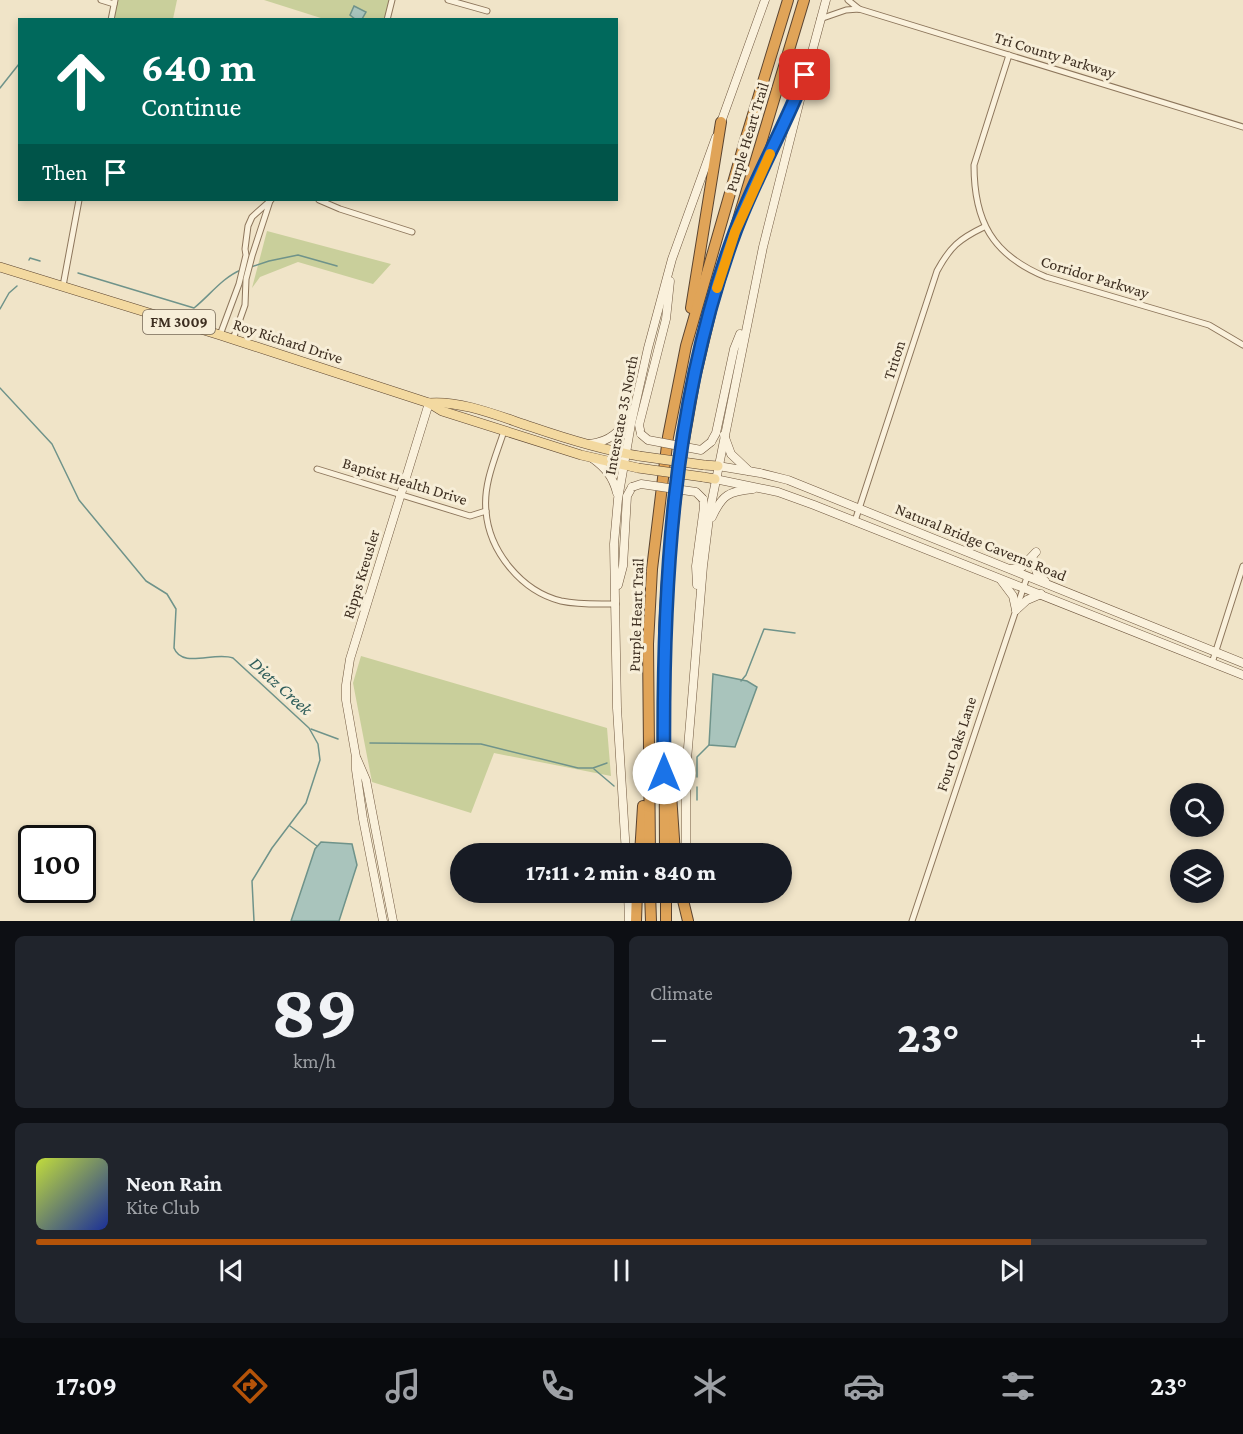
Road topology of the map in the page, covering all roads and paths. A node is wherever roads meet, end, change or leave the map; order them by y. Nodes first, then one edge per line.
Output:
1 (101, 0) edge
2 (392, 0) edge
3 (448, 0) edge
4 (765, 0) edge
5 (788, 0) edge
6 (804, 0) edge
7 (826, 0) edge
8 (848, 0) edge
9 (114, 2) edge
10 (859, 9) junction
11 (487, 11) dead end
12 (111, 18) edge
13 (388, 18) edge
14 (820, 19) junction
15 (1009, 55) junction
16 (805, 75) junction
17 (721, 122) junction
18 (1243, 126) edge
19 (79, 201) edge
20 (270, 201) edge
21 (271, 201) edge
22 (321, 201) edge
23 (984, 227) junction
24 (412, 231) dead end
25 (735, 232) junction
26 (249, 256) junction
27 (672, 259) junction
28 (0, 267) edge
29 (63, 287) junction
30 (748, 316) junction
31 (220, 335) junction
32 (233, 339) junction
33 (1243, 345) edge
34 (686, 346) junction
35 (429, 403) junction
36 (635, 404) junction
37 (504, 431) junction
38 (724, 435) junction
39 (588, 445) junction
40 (626, 454) junction
41 (591, 458) junction
42 (623, 465) junction
43 (718, 466) junction
44 (317, 469) dead end
45 (750, 472) junction
46 (716, 479) junction
47 (763, 488) junction
48 (400, 494) junction
49 (618, 499) junction
50 (860, 509) junction
51 (486, 511) junction
52 (855, 521) junction
53 (708, 526) junction
54 (1243, 566) edge
55 (1009, 569) junction
56 (999, 577) junction
57 (1027, 577) junction
58 (1051, 586) junction
59 (1023, 587) junction
60 (1041, 594) junction
61 (616, 600) junction
62 (1016, 610) junction
63 (699, 623) junction
64 (1216, 652) junction
65 (1212, 663) junction
66 (1243, 663) edge
67 (1243, 675) edge
68 (664, 734) junction
69 (648, 746) junction
70 (356, 757) junction
71 (625, 843) edge
72 (641, 843) edge
73 (650, 843) edge
74 (665, 843) edge
75 (674, 843) edge
76 (686, 843) edge
77 (628, 903) edge
78 (637, 903) edge
79 (650, 903) edge
80 (666, 903) edge
81 (684, 903) edge
82 (687, 903) edge
83 (383, 921) edge
84 (393, 921) edge
85 (629, 921) edge
86 (636, 921) edge
87 (651, 921) edge
88 (666, 921) edge
89 (688, 921) edge
90 (912, 921) edge

1 - 9 street
2 - 13 street
3 - 11 street
4 - 17 main road, Interstate 35 North
5 - 34 highway, Purple Heart Trail
6 - 25 highway, Purple Heart Trail
7 - 14 main road
8 - 10 street, Tri County Parkway
9 - 12 street
10 - 14 street, Tri County Parkway
10 - 15 street, Tri County Parkway
14 - 16 main road
15 - 18 street, Tri County Parkway
15 - 23 street, Corridor Parkway
16 - 25 highway
16 - 30 main road
17 - 27 main road, Interstate 35 North
17 - 34 highway
19 - 29 street
20 - 26 street
21 - 26 street
22 - 24 street
23 - 33 street, Corridor Parkway
23 - 50 street, Triton
25 - 68 highway, Purple Heart Trail
26 - 31 street
26 - 32 street
27 - 30 main road, bridge
27 - 36 main road, Interstate 35 North
28 - 29 main road, Roy Richard Drive / FM 3009
29 - 31 main road, Roy Richard Drive / FM 3009
30 - 38 main road
31 - 32 main road, Roy Richard Drive / FM 3009
32 - 35 main road, Roy Richard Drive / FM 3009
34 - 69 highway, Purple Heart Trail
35 - 37 main road, Roy Richard Drive / FM 3009
35 - 39 main road, Roy Richard Drive / FM 3009
35 - 48 main road, Ripps Kreusler
36 - 39 main road
36 - 40 main road, Interstate 35 North
37 - 41 main road, Roy Richard Drive / FM 3009
37 - 51 street
38 - 43 main road
38 - 45 main road
39 - 40 main road, Roy Richard Drive / FM 3009
40 - 42 main road, Interstate 35 North
40 - 43 main road, Natural Bridge Caverns Road / FM 3009, bridge
41 - 42 main road, Roy Richard Drive / FM 3009
41 - 49 main road
42 - 46 main road, FM 3009, bridge
42 - 49 main road, Interstate 35 North
43 - 45 main road, Natural Bridge Caverns Road / FM 3009
43 - 46 main road
44 - 48 street, Baptist Health Drive
45 - 50 main road, Natural Bridge Caverns Road / FM 3009
46 - 47 main road, Natural Bridge Caverns Road / FM 3009
46 - 53 main road
47 - 52 main road, Natural Bridge Caverns Road / FM 3009
47 - 53 main road
48 - 51 street, Baptist Health Drive
48 - 70 main road, Ripps Kreusler
49 - 61 main road, Interstate 35 North
50 - 52 street, Triton
50 - 55 main road, Natural Bridge Caverns Road / FM 3009
51 - 61 street
52 - 56 main road, Natural Bridge Caverns Road / FM 3009
53 - 63 main road
54 - 64 street
55 - 57 main road, Natural Bridge Caverns Road / FM 3009
55 - 58 main road
56 - 59 main road, Natural Bridge Caverns Road / FM 3009
56 - 62 main road
57 - 58 main road, Natural Bridge Caverns Road / FM 3009
57 - 59 street, Four Oaks Lane
58 - 64 main road, Natural Bridge Caverns Road / FM 3009
59 - 60 main road, Natural Bridge Caverns Road / FM 3009
59 - 62 street, Four Oaks Lane
60 - 62 main road
60 - 65 main road, Natural Bridge Caverns Road / FM 3009
61 - 63 main road, bridge
61 - 71 main road, Interstate 35 North
62 - 90 street, Four Oaks Lane
63 - 76 main road
64 - 65 street
64 - 66 main road, Natural Bridge Caverns Road / FM 3009
65 - 67 main road, Natural Bridge Caverns Road / FM 3009
68 - 74 highway, Purple Heart Trail
68 - 75 highway
69 - 72 highway
69 - 73 highway, Purple Heart Trail
70 - 83 main road, Ripps Kreusler
70 - 84 main road, Ripps Kreusler
77 - 85 main road
78 - 86 highway
79 - 87 highway
80 - 88 highway
81 - 89 highway
82 - 89 main road

